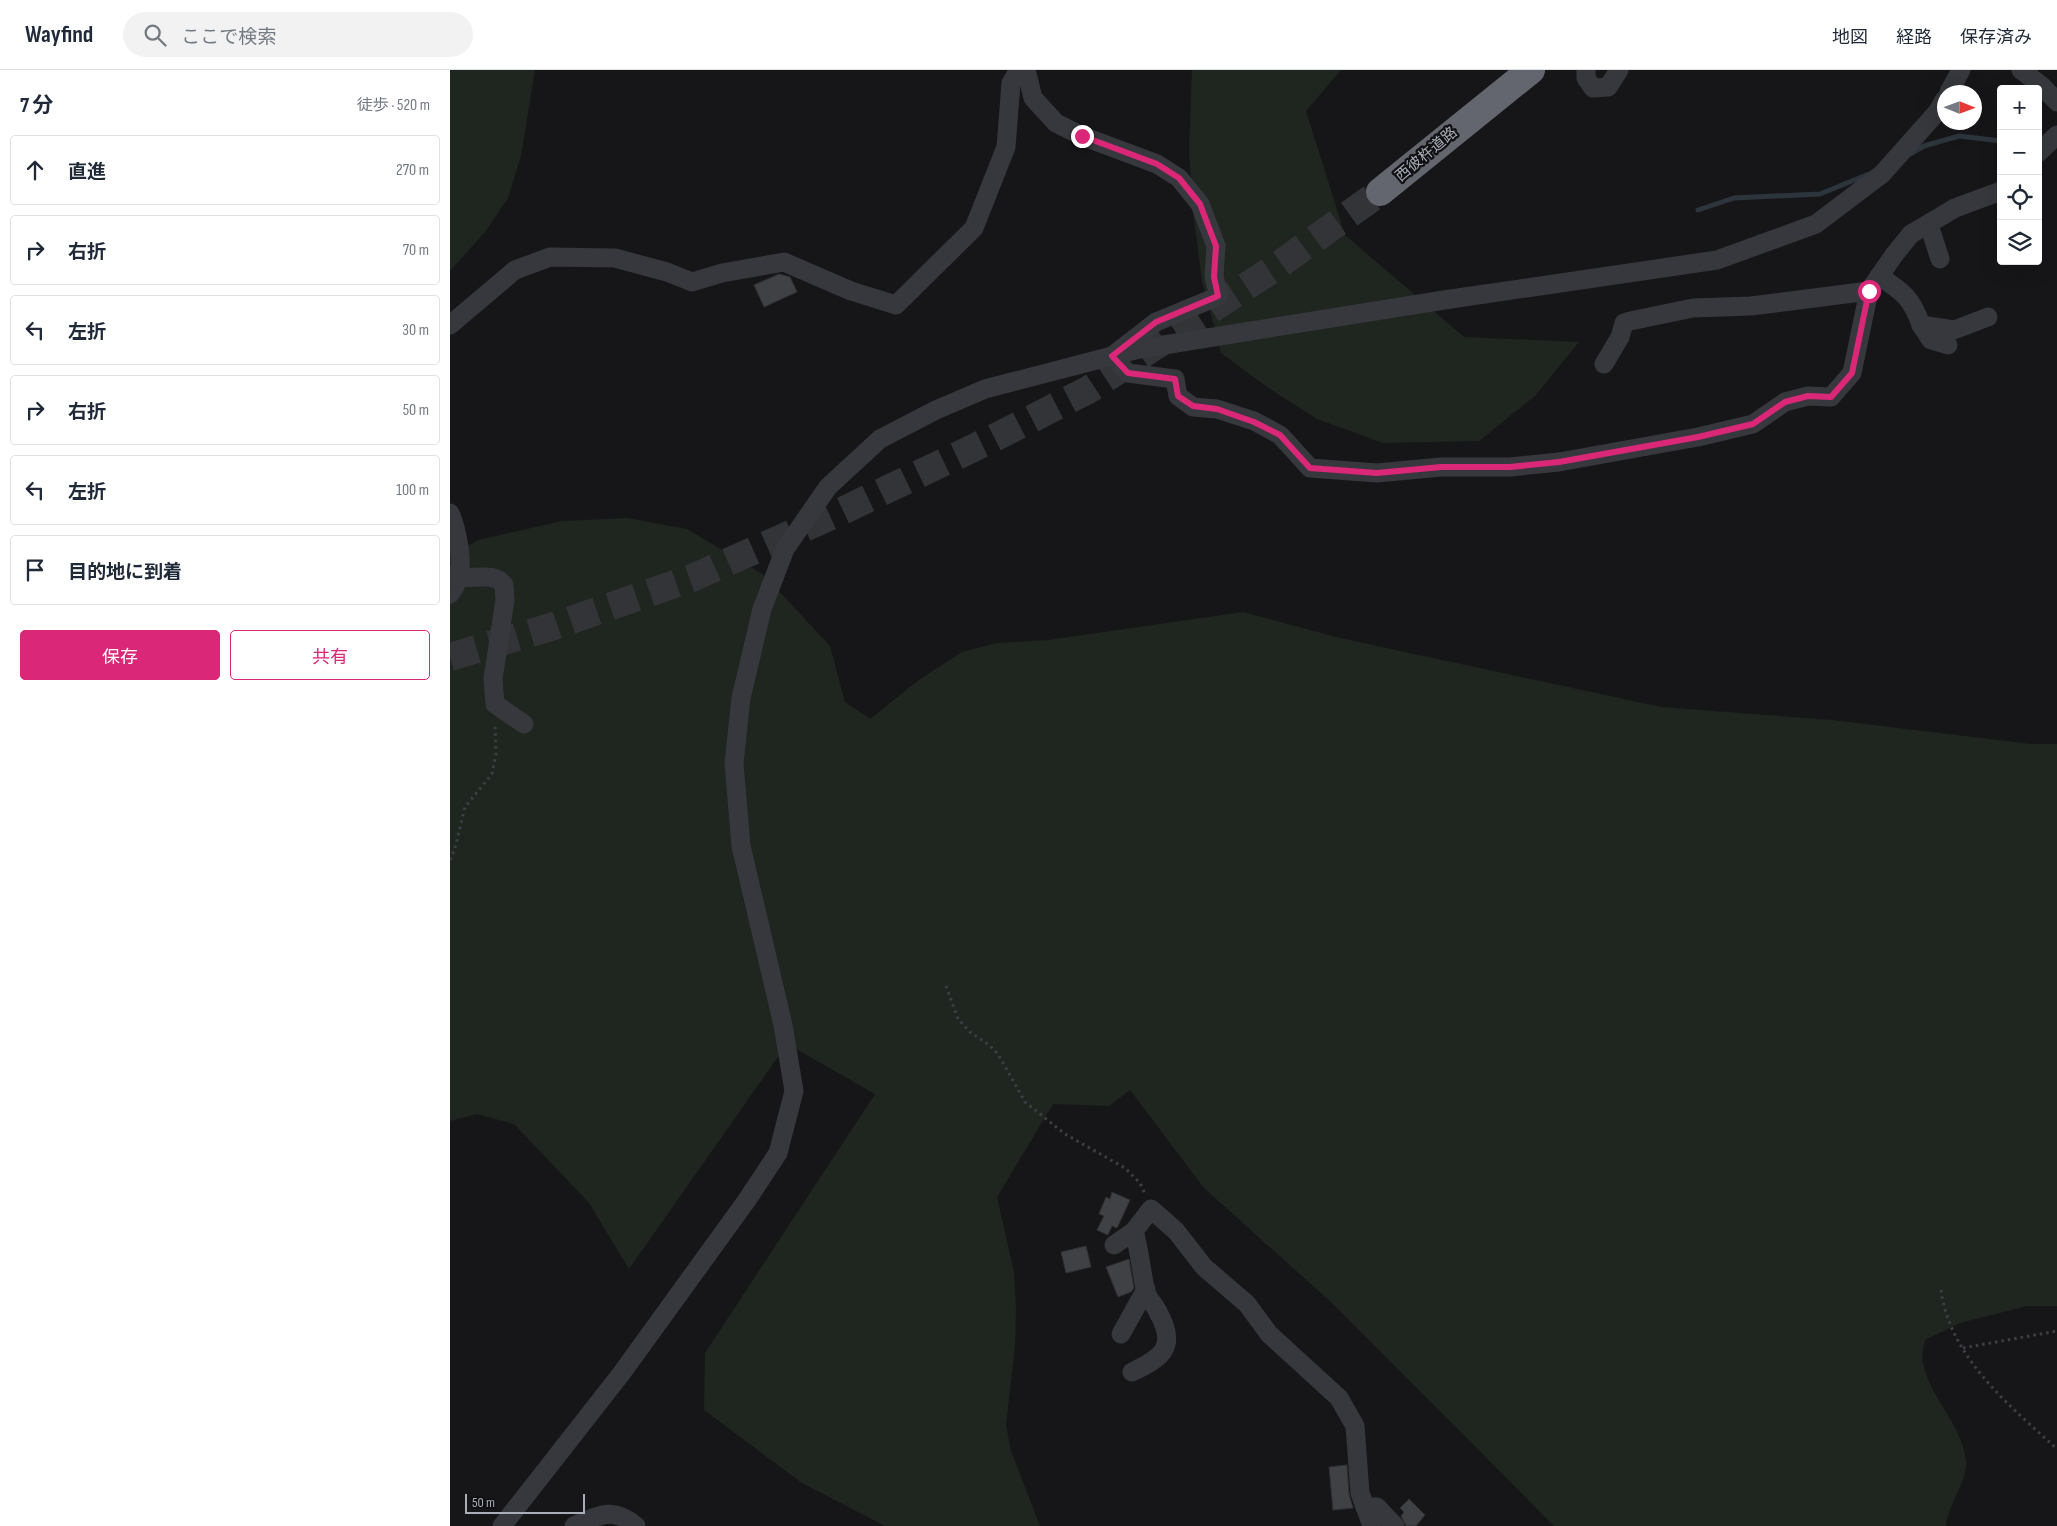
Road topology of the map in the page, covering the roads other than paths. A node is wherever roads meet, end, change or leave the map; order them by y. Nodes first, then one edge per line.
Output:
1 (1019, 70) edge
2 (1026, 70) edge
3 (1509, 70) edge
4 (1531, 70) edge
5 (1586, 70) edge
6 (1619, 70) edge
7 (1961, 70) edge
8 (2021, 70) edge
9 (1953, 85) edge
10 (2057, 102) edge
11 (1937, 112) edge
12 (1472, 116) junction
13 (2057, 135) edge
14 (2042, 149) edge
15 (1380, 192) tunnel mouth
16 (1997, 192) edge
17 (1929, 225) junction
18 (1940, 259) dead end
19 (1874, 284) junction
20 (1988, 317) dead end
21 (450, 325) edge
22 (1921, 325) junction
23 (1948, 345) dead end
24 (1112, 356) junction
25 (1604, 364) dead end
26 (450, 513) edge
27 (453, 583) edge
28 (524, 724) dead end
29 (1134, 1231) junction
30 (1114, 1245) dead end
31 (1146, 1289) junction
32 (1121, 1334) dead end
33 (1132, 1372) dead end
34 (1365, 1507) junction
35 (502, 1526) edge
36 (574, 1526) edge
37 (636, 1526) edge
38 (1372, 1526) edge
39 (1395, 1526) edge

1 - 21 street
2 - 24 street
3 - 12 highway
4 - 12 highway
5 - 6 street
7 - 9 street
8 - 10 street
11 - 24 street
12 - 15 highway, 西彼杵道路
13 - 14 street
16 - 17 street
17 - 18 street
17 - 19 street
19 - 22 street
19 - 24 street
19 - 25 street
20 - 22 street
22 - 23 street
24 - 35 street
26 - 27 street
27 - 28 street
29 - 30 street
29 - 31 street
29 - 34 street
31 - 32 street
31 - 33 street
34 - 38 street
34 - 39 street
36 - 37 street

